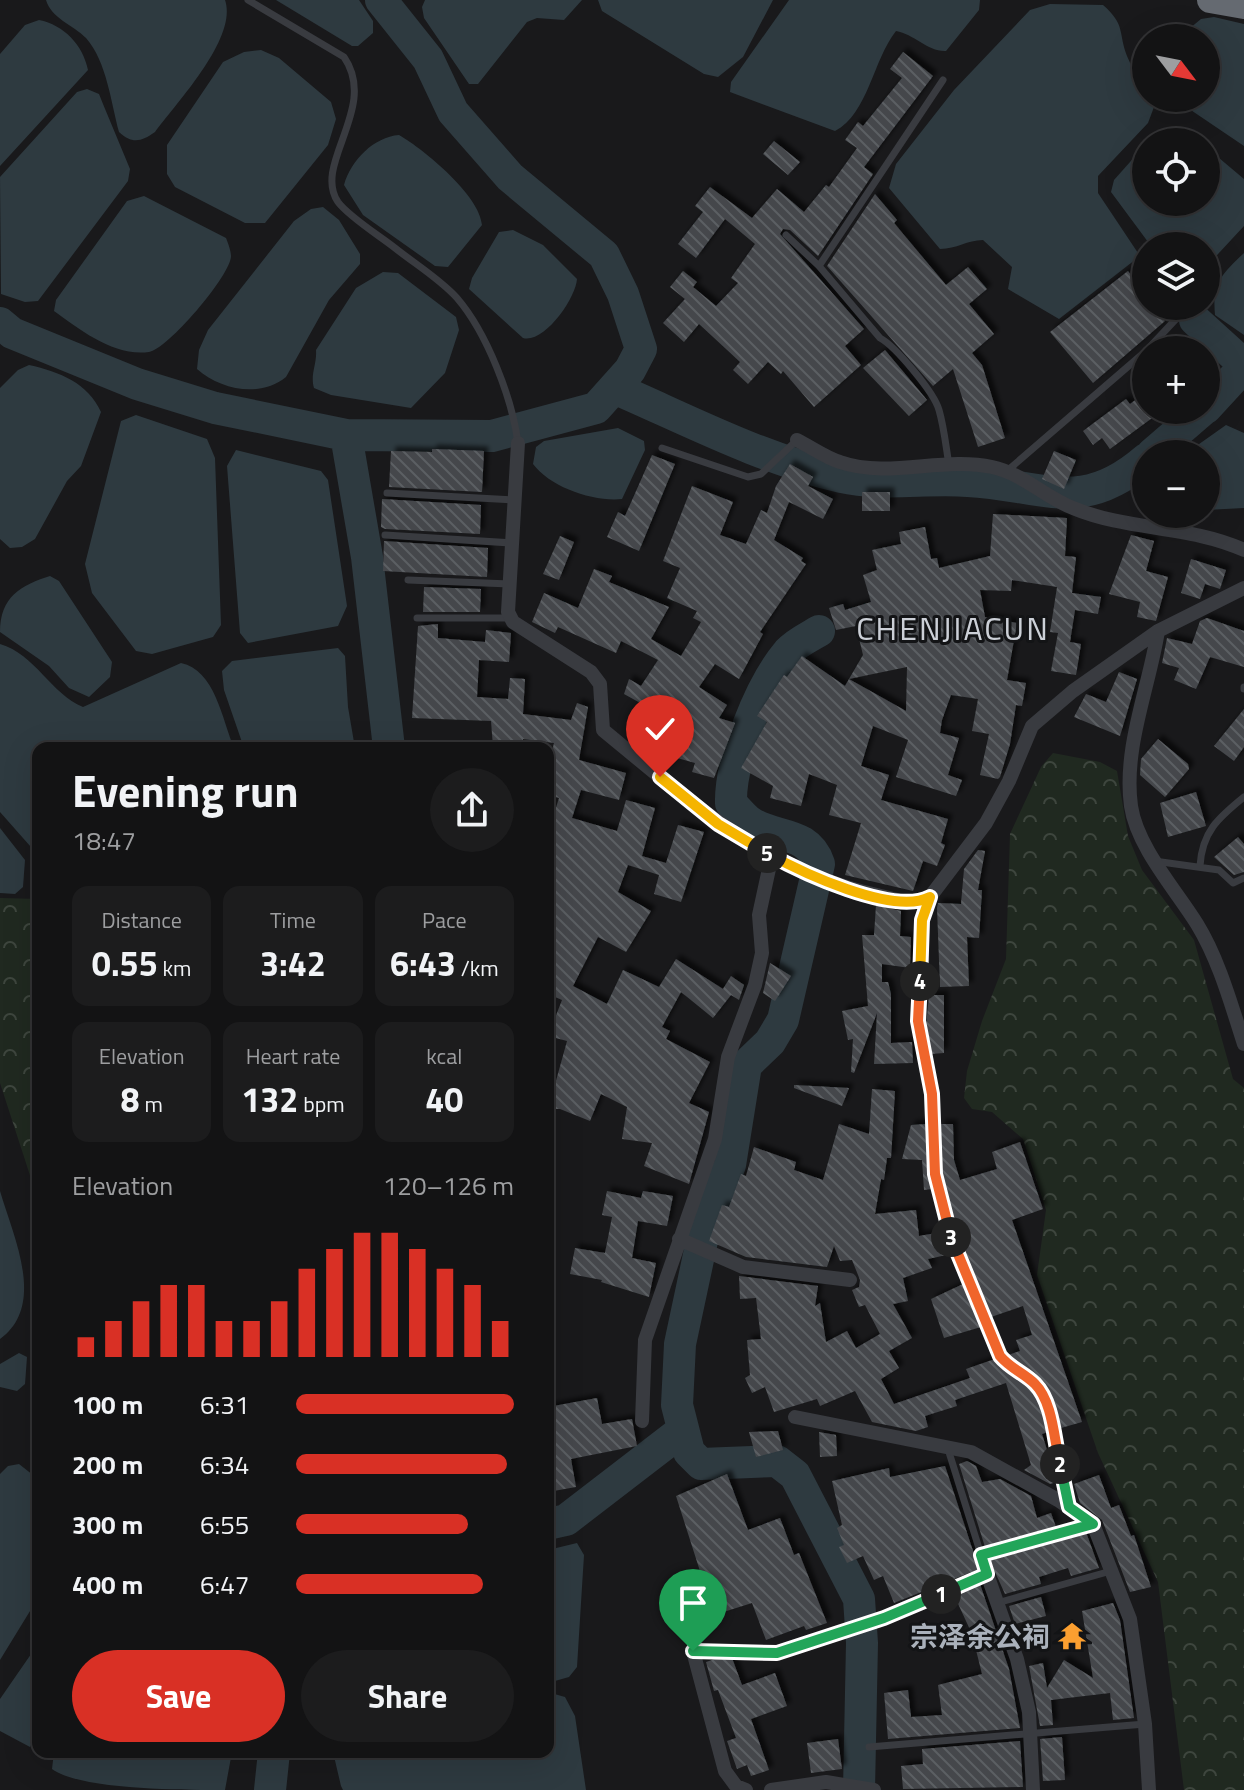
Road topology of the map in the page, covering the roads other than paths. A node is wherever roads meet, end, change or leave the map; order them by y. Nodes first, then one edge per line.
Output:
1 (248, 0) edge
2 (1210, 0) edge
3 (1244, 6) edge
4 (943, 80) dead end
5 (786, 235) dead end
6 (819, 266) junction
7 (1175, 320) edge
8 (1160, 336) edge
9 (1132, 362) edge
10 (518, 443) joint
11 (792, 445) joint
12 (662, 448) dead end
13 (949, 465) junction
14 (1007, 471) junction
15 (387, 493) dead end
16 (515, 500) junction
17 (385, 535) dead end
18 (512, 543) junction
19 (1244, 550) edge
20 (408, 580) dead end
21 (510, 584) junction
22 (1244, 588) edge
23 (417, 618) dead end
24 (511, 618) junction
25 (1158, 631) junction
26 (1244, 797) edge
27 (772, 855) junction
28 (1154, 861) junction
29 (1200, 866) junction
30 (1244, 878) edge
31 (930, 897) junction
32 (918, 1021) joint
33 (1244, 1044) edge
34 (684, 1242) junction
35 (850, 1280) dead end
36 (795, 1417) dead end
37 (642, 1421) dead end
38 (947, 1447) junction
39 (1069, 1507) junction
40 (1093, 1524) junction
41 (981, 1555) junction
42 (1111, 1570) junction
43 (987, 1574) junction
44 (997, 1603) junction
45 (693, 1651) joint
46 (1145, 1724) junction
47 (1030, 1733) junction
48 (869, 1747) dead end
49 (746, 1790) edge
50 (771, 1790) edge
51 (872, 1790) edge
52 (1033, 1790) edge
53 (1149, 1790) edge

1 - 10 lane
2 - 3 highway
4 - 6 lane
5 - 6 lane
6 - 13 lane
7 - 8 lane
9 - 14 lane
10 - 16 street
11 - 12 lane
11 - 13 street
13 - 14 street
14 - 19 street
15 - 16 lane
16 - 18 street
17 - 18 lane
18 - 21 street
20 - 21 lane
21 - 24 street
22 - 25 street
23 - 24 lane
24 - 27 street
25 - 28 street
25 - 31 street
26 - 29 lane
27 - 31 street
27 - 34 street
28 - 29 lane
28 - 33 street
29 - 30 lane
31 - 32 street
32 - 39 lane
34 - 35 street
34 - 37 street
36 - 38 street
38 - 39 street
38 - 41 lane
39 - 40 street
40 - 41 lane
40 - 42 street
41 - 43 lane
42 - 44 lane
42 - 46 street
43 - 44 street
43 - 45 lane
44 - 47 street
45 - 49 street
46 - 47 lane
46 - 53 street
47 - 48 lane
47 - 52 street
50 - 51 street

